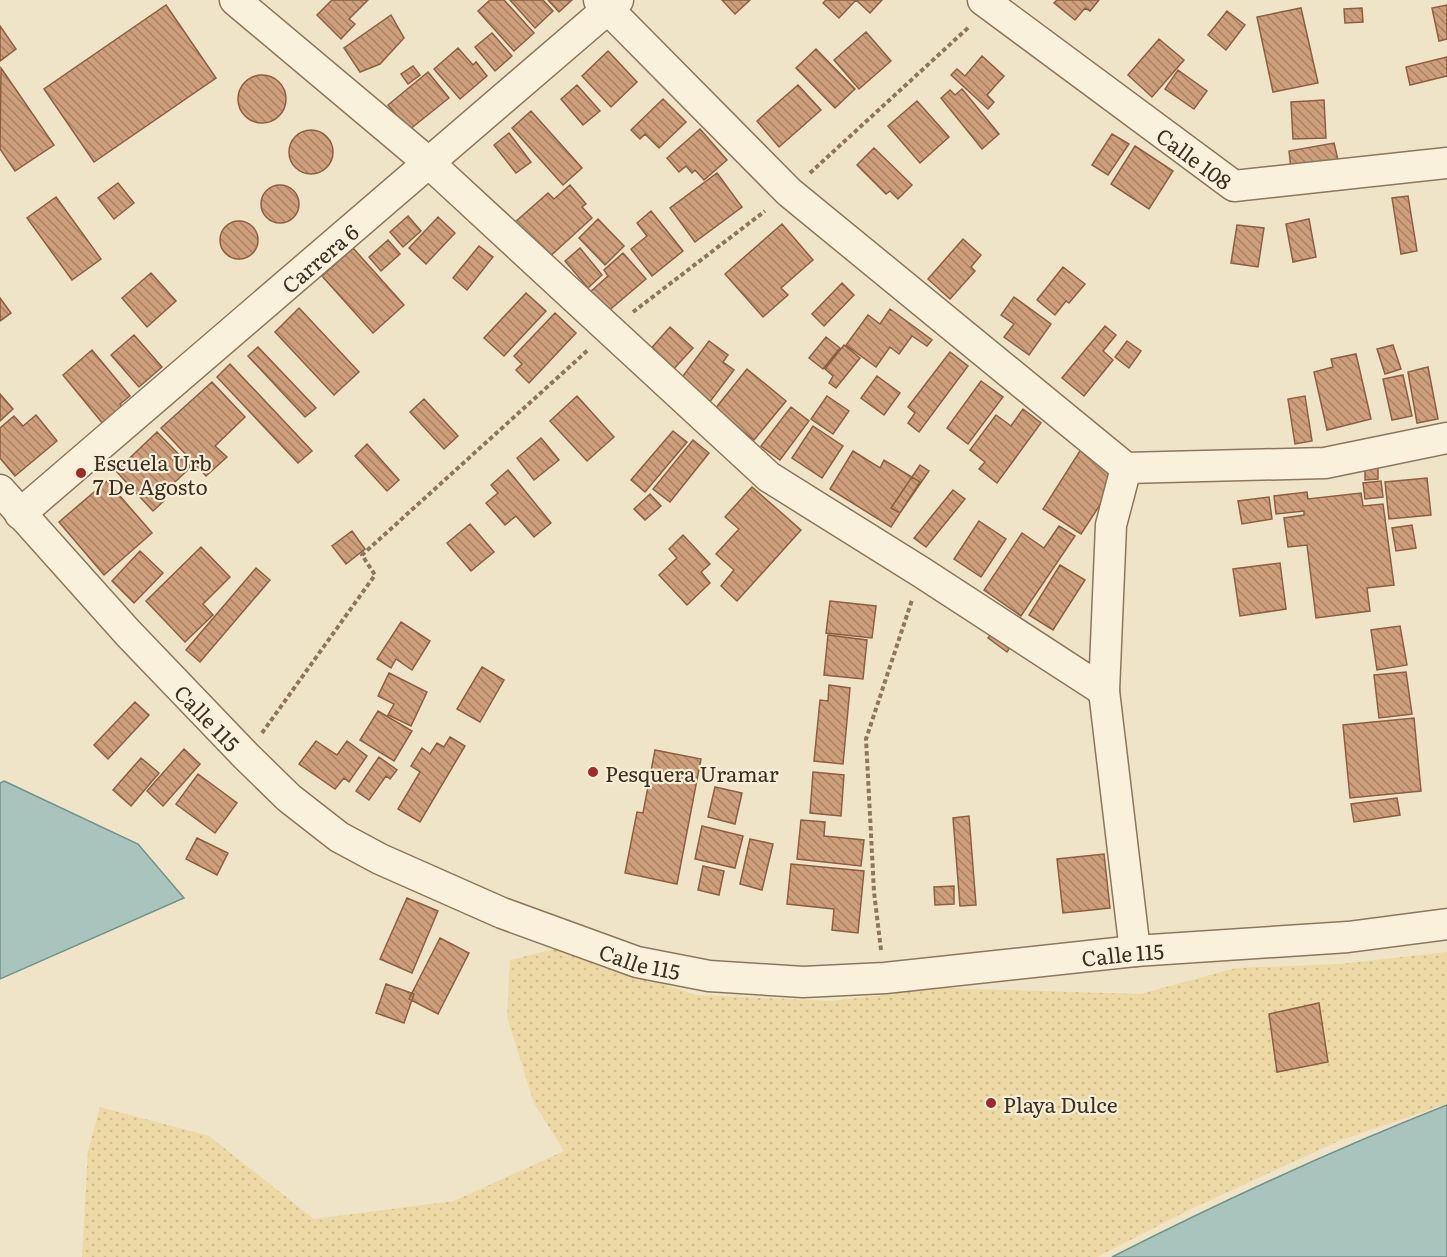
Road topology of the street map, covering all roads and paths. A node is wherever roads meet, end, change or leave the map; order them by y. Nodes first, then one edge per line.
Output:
1 (235, 0) edge
2 (608, 3) edge
3 (987, 3) edge
4 (429, 162) junction
5 (1447, 163) edge
6 (789, 192) junction
7 (610, 330) junction
8 (1447, 438) edge
9 (1126, 468) junction
10 (0, 490) edge
11 (20, 514) junction
12 (921, 572) junction
13 (1104, 691) junction
14 (246, 756) junction
15 (1447, 924) edge
16 (1135, 951) junction
17 (885, 978) junction

1 - 4 street
2 - 4 street, Carrera 6
2 - 6 street
3 - 5 street, Calle 108
3 - 6 path
4 - 7 street
4 - 11 street, Carrera 6
6 - 7 path
6 - 9 street
7 - 12 street
7 - 14 path
8 - 9 street
9 - 13 street
10 - 11 street, Calle 115
11 - 14 street, Calle 115
12 - 13 street
12 - 17 path
13 - 16 street
14 - 17 street, Calle 115
15 - 16 street, Calle 115
16 - 17 street, Calle 115

